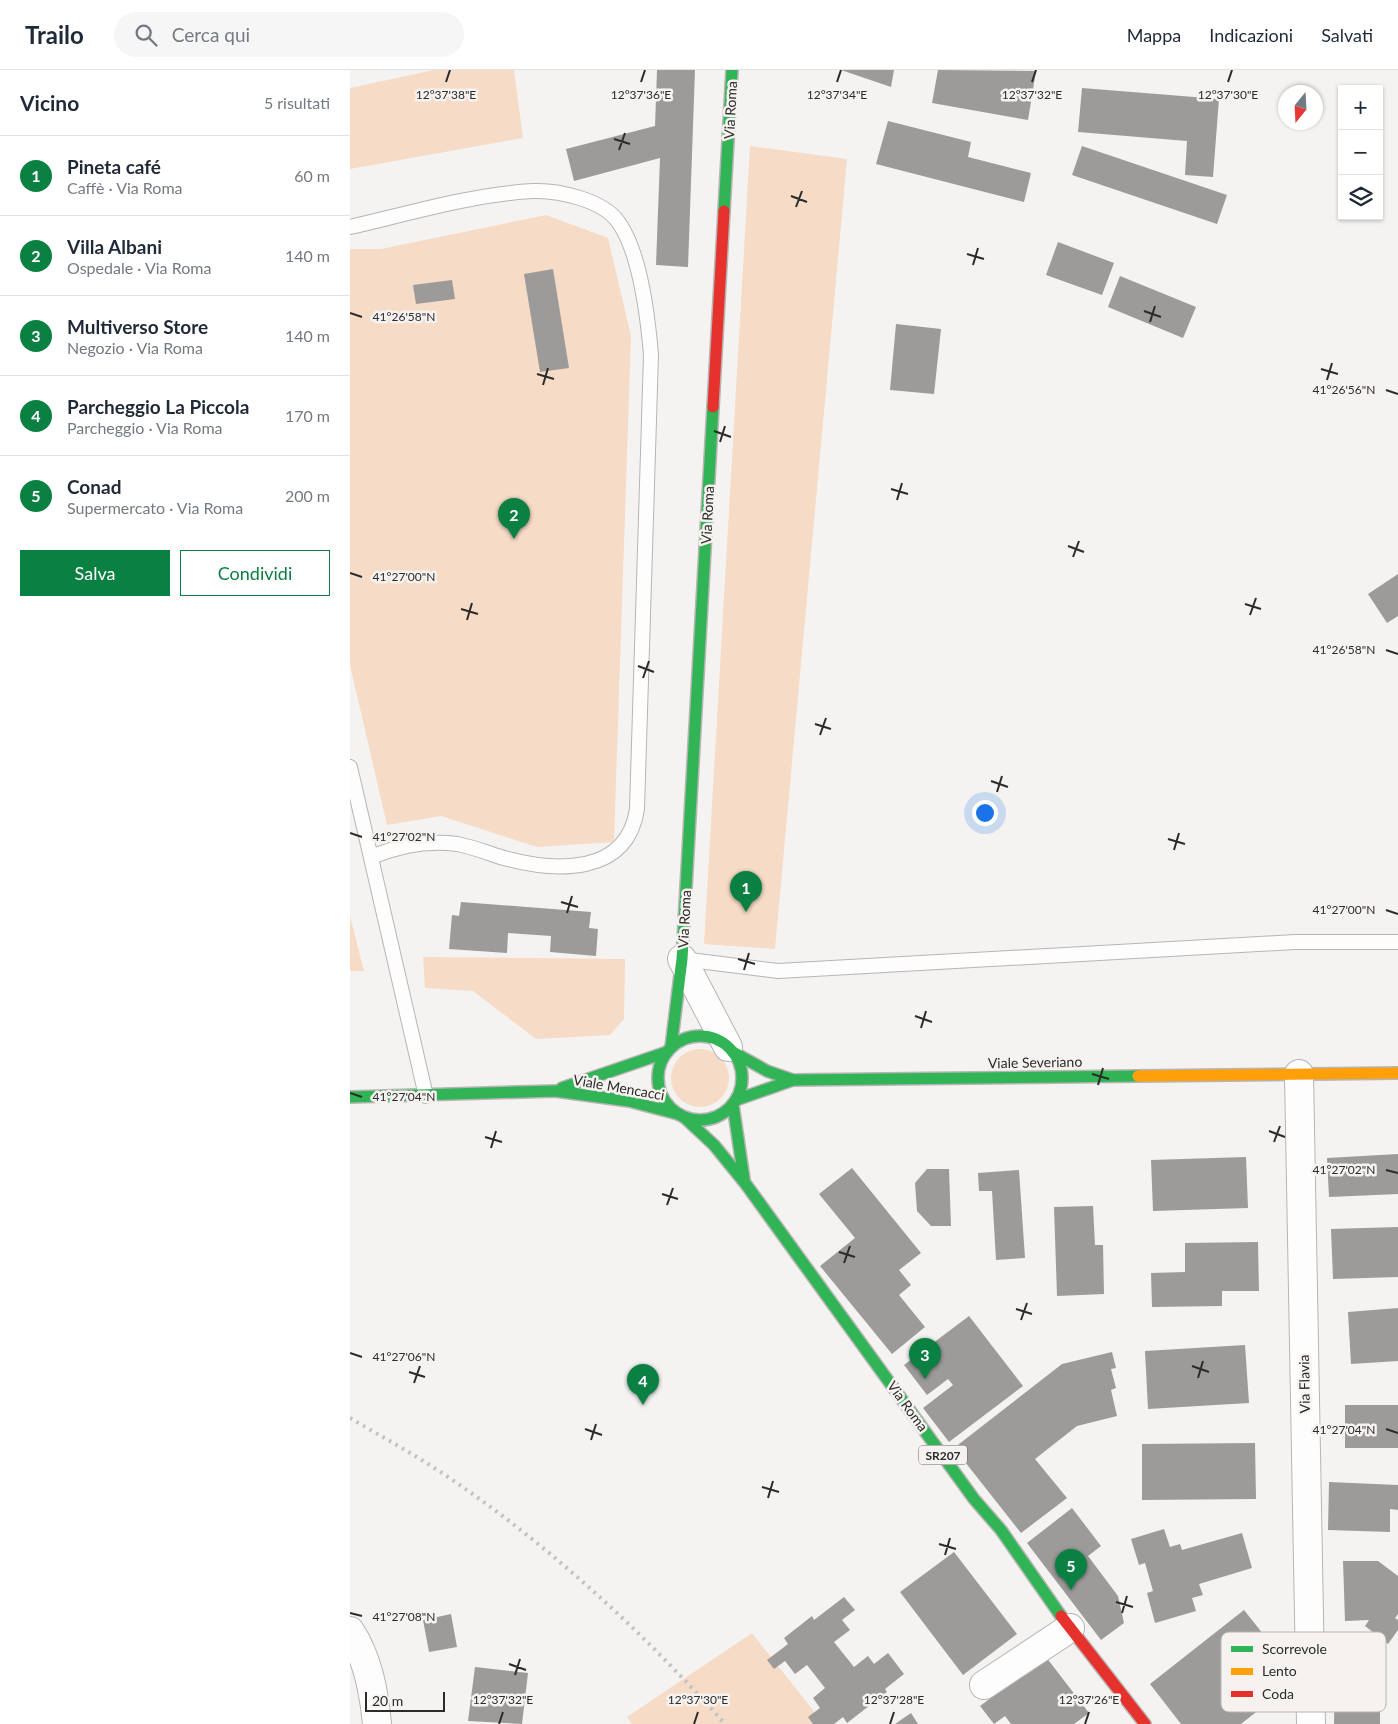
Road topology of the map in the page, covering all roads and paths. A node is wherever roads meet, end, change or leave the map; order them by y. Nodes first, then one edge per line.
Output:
1 (732, 70) edge
2 (350, 227) edge
3 (350, 767) edge
4 (371, 857) junction
5 (1398, 942) edge
6 (682, 959) junction
7 (731, 1049) junction
8 (669, 1050) junction
9 (1398, 1073) edge
10 (1299, 1074) junction
11 (793, 1080) junction
12 (554, 1091) junction
13 (426, 1096) junction
14 (350, 1097) edge
15 (734, 1103) junction
16 (681, 1116) junction
17 (745, 1183) junction
18 (1070, 1628) junction
19 (350, 1631) edge
20 (1309, 1632) edge
21 (984, 1685) dead end
22 (377, 1724) edge
23 (1145, 1724) edge

1 - 6 main road, Via Roma
2 - 4 lane
3 - 4 lane
4 - 13 lane
5 - 6 lane
6 - 7 street, Via Roma
6 - 8 main road, Via Roma
7 - 8 main road
7 - 11 main road, Viale Severiano
7 - 15 main road
8 - 12 main road, Viale Mencacci
8 - 16 main road
9 - 10 main road, Viale Severiano
10 - 11 main road, Viale Severiano
10 - 20 street, Via Flavia
11 - 15 main road, Viale Severiano
12 - 13 main road, Viale Mencacci
12 - 16 main road, Viale Mencacci
13 - 14 main road, Viale Mencacci
15 - 16 main road
15 - 17 main road, Via Roma
16 - 17 main road, Via Roma
17 - 18 main road, Via Roma / SR207
18 - 21 street
18 - 23 main road, Via Roma / SR207
19 - 22 street

